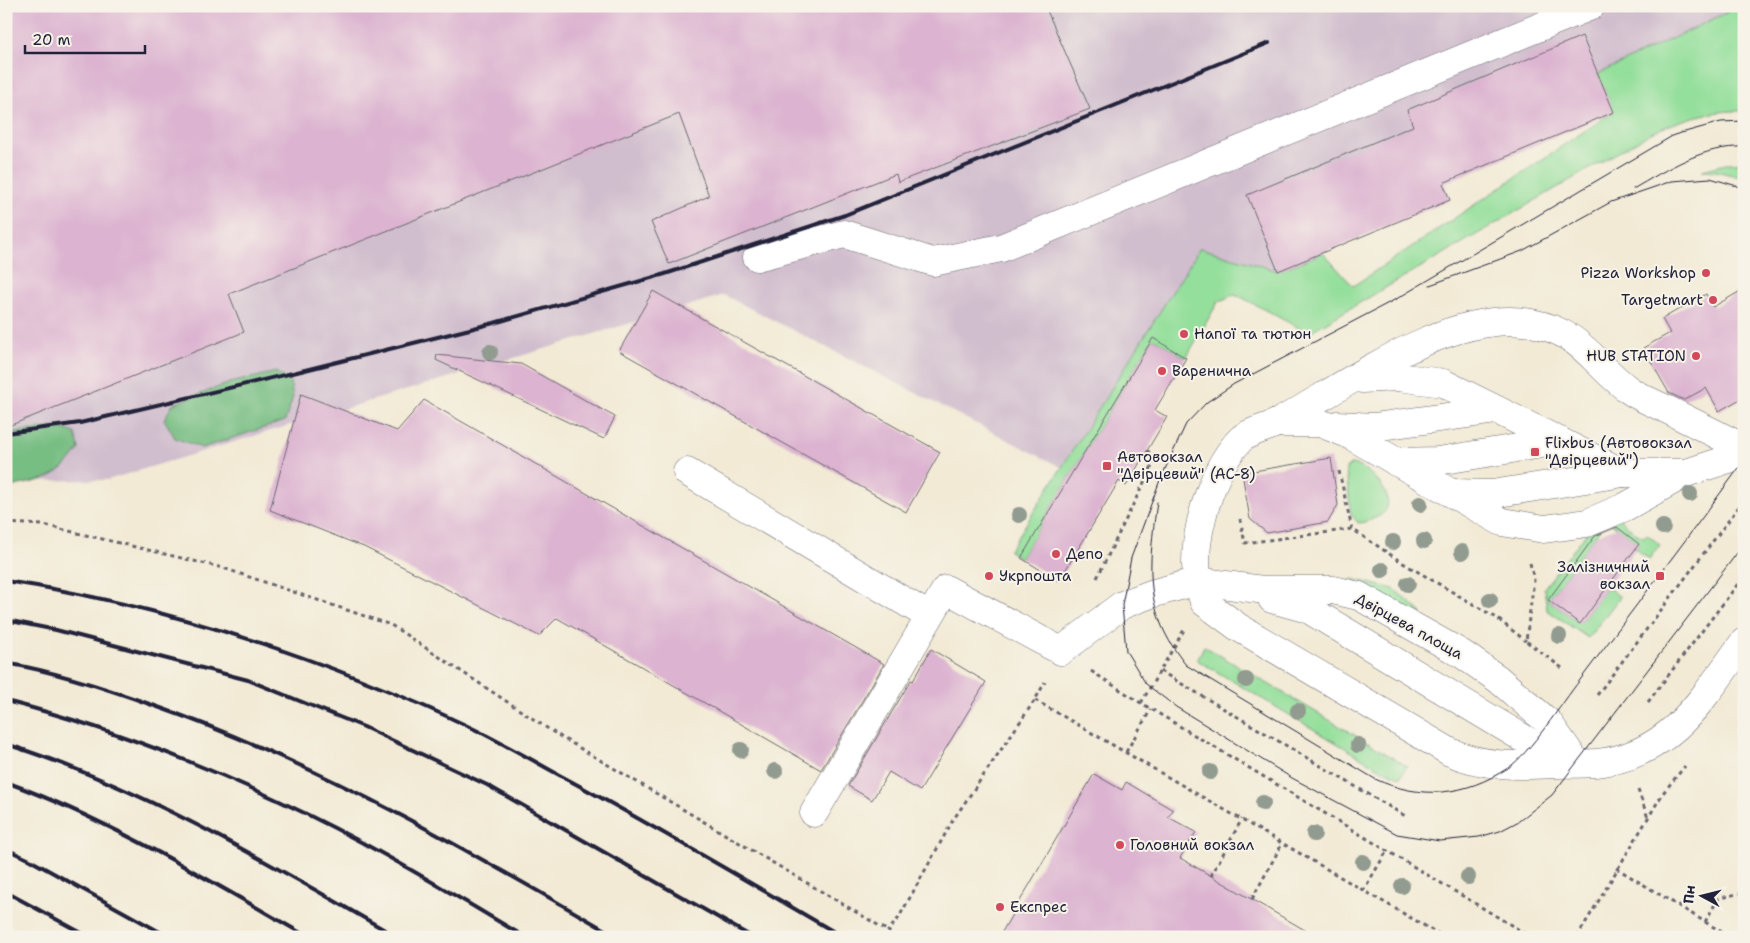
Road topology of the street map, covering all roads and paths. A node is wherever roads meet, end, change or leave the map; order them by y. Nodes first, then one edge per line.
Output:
1 (1591, 6) edge
2 (756, 257) dead end
3 (1348, 382) junction
4 (1497, 410) junction
5 (1277, 423) junction
6 (1320, 423) junction
7 (1560, 441) junction
8 (1744, 448) edge
9 (1146, 451) dead end
10 (1744, 454) edge
11 (1394, 462) junction
12 (1338, 465) dead end
13 (687, 472) dead end
14 (1623, 473) junction
15 (1686, 473) junction
16 (1447, 492) junction
17 (1744, 500) edge
18 (1238, 512) dead end
19 (6, 523) edge
20 (1352, 529) junction
21 (1744, 576) edge
22 (1096, 580) dead end
23 (1198, 581) junction
24 (929, 616) junction
25 (1526, 641) dead end
26 (1744, 642) edge
27 (1061, 651) junction
28 (1160, 671) dead end
29 (1597, 695) dead end
30 (1644, 707) dead end
31 (1151, 709) junction
32 (1126, 752) junction
33 (1577, 763) junction
34 (1636, 783) dead end
35 (1663, 793) dead end
36 (814, 813) dead end
37 (1407, 817) dead end
38 (1648, 818) junction
39 (1242, 820) junction
40 (1282, 844) junction
41 (1387, 851) junction
42 (1616, 868) junction
43 (1210, 876) dead end
44 (1363, 891) junction
45 (1740, 893) dead end
46 (1252, 899) dead end
47 (1704, 922) junction
48 (888, 932) junction
49 (897, 937) edge
50 (1444, 937) edge
51 (1531, 937) edge
52 (1577, 937) edge
53 (1730, 937) edge

1 - 2 street
3 - 4 street
3 - 5 street
3 - 8 street
4 - 6 street
4 - 7 street
5 - 6 street
5 - 23 street
6 - 11 street
7 - 11 street
7 - 14 street
9 - 22 path
10 - 15 street
11 - 16 street
12 - 20 path
13 - 24 street
14 - 15 street
14 - 16 street
15 - 16 street
17 - 29 path
18 - 20 path
19 - 48 path
20 - 25 path
21 - 30 path
23 - 27 street
23 - 33 street
23 - 33 street
23 - 33 street, Двірцева площа
24 - 27 street
24 - 36 street
26 - 33 street
27 - 31 path
28 - 37 path
31 - 32 path
31 - 41 path
32 - 39 path
32 - 48 path
34 - 38 path
35 - 38 path
38 - 42 path
39 - 40 path
39 - 43 path
40 - 44 path
40 - 46 path
41 - 44 path
41 - 51 path
42 - 47 path
42 - 52 path
44 - 50 path
45 - 47 path
47 - 53 path
48 - 49 path

